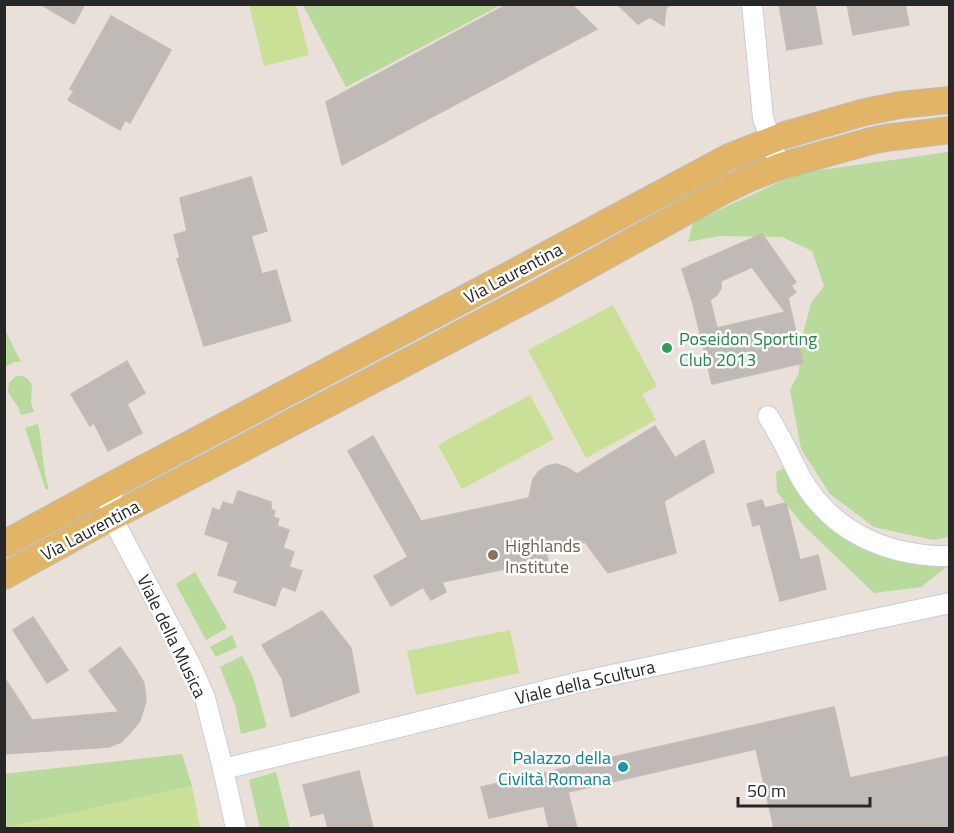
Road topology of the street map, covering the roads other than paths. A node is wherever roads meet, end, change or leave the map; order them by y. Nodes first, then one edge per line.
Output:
1 (752, 4) edge
2 (950, 100) edge
3 (950, 130) edge
4 (769, 140) junction
5 (781, 166) junction
6 (259, 408) junction
7 (768, 416) dead end
8 (271, 433) junction
9 (116, 483) junction
10 (112, 518) junction
11 (4, 544) edge
12 (950, 556) edge
13 (4, 576) edge
14 (950, 603) edge
15 (223, 769) junction
16 (236, 828) edge

1 - 4 street
2 - 4 main road, Via Laurentina
3 - 5 main road, Via Laurentina
4 - 5 street
4 - 6 main road, Via Laurentina
5 - 8 main road, Via Laurentina
6 - 8 street
6 - 9 main road, Via Laurentina
7 - 12 street
8 - 10 main road, Via Laurentina
9 - 10 street
9 - 11 main road, Via Laurentina
10 - 13 main road, Via Laurentina
10 - 15 street, Viale della Musica
14 - 15 street, Viale della Scultura
15 - 16 street, Viale della Musica

